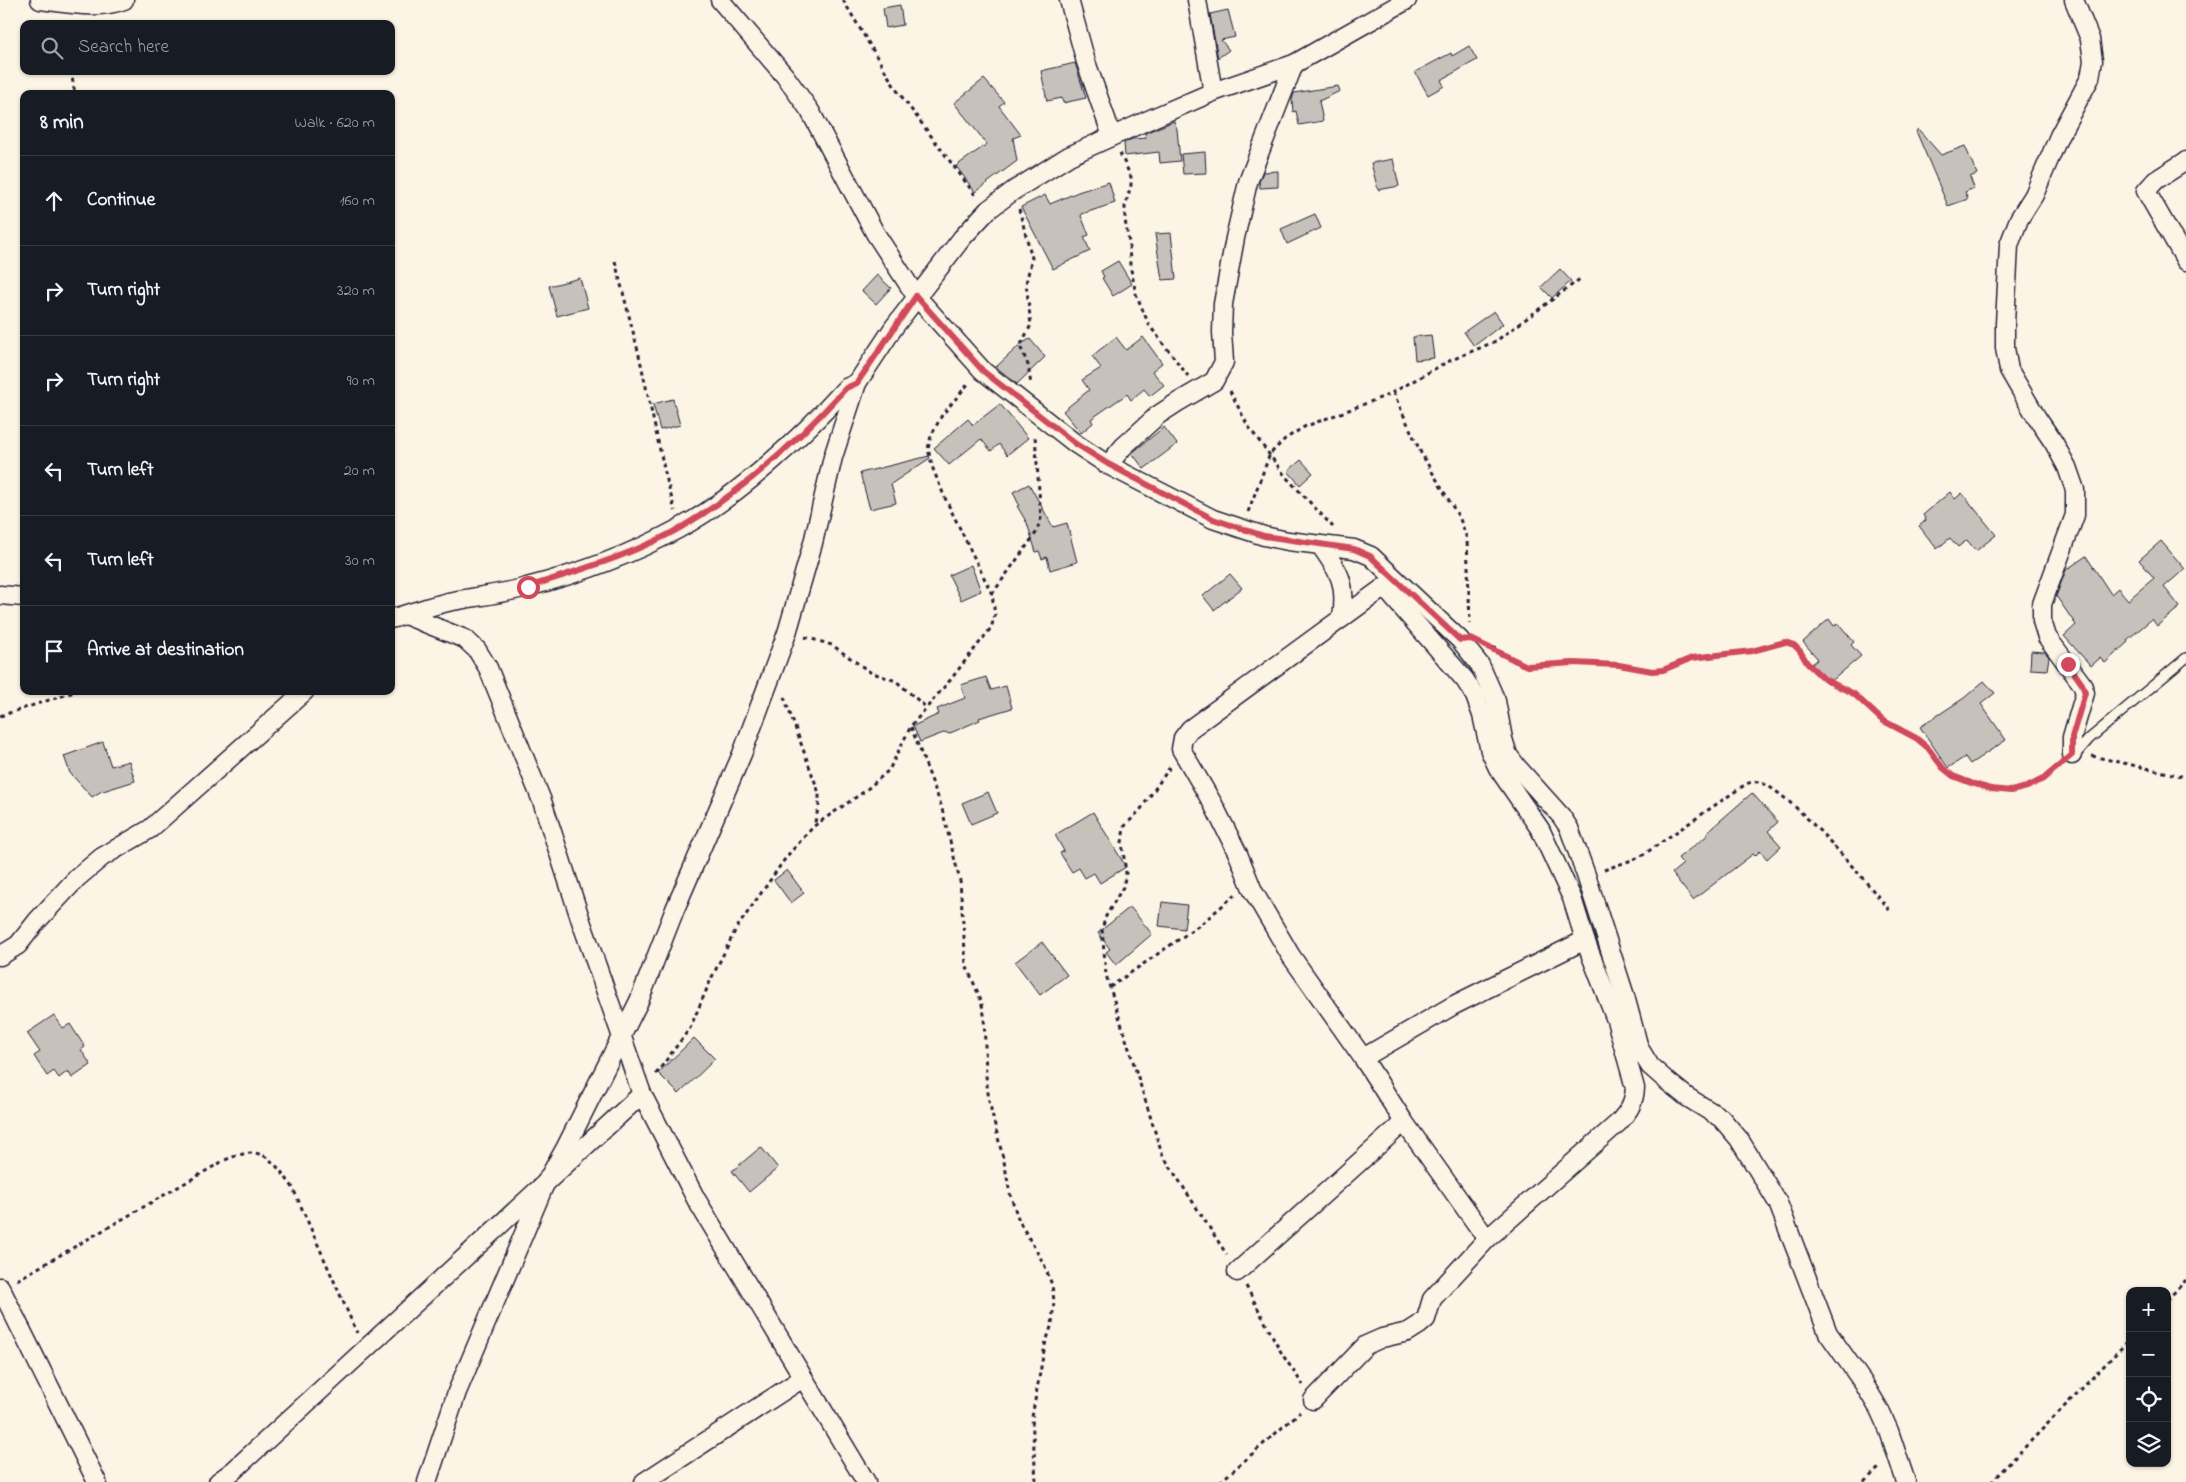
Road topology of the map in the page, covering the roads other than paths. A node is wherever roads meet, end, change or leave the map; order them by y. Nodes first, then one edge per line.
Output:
1 (40, 0) edge
2 (124, 0) edge
3 (720, 0) edge
4 (1069, 0) edge
5 (1197, 0) edge
6 (1407, 0) edge
7 (2074, 0) edge
8 (1294, 64) junction
9 (1214, 92) junction
10 (1112, 136) junction
11 (2186, 161) edge
12 (2186, 261) edge
13 (916, 296) junction
14 (857, 383) junction
15 (1108, 464) junction
16 (1320, 545) junction
17 (1390, 583) junction
18 (0, 595) edge
19 (20, 597) edge
20 (398, 617) edge
21 (1342, 618) junction
22 (2186, 658) edge
23 (301, 695) edge
24 (2074, 755) joint
25 (1585, 940) junction
26 (0, 956) edge
27 (620, 1037) junction
28 (1363, 1058) junction
29 (642, 1094) junction
30 (1404, 1122) junction
31 (544, 1186) junction
32 (1487, 1239) junction
33 (1237, 1272) road end
34 (1, 1288) edge
35 (803, 1378) junction
36 (1313, 1400) road end
37 (97, 1482) edge
38 (218, 1482) edge
39 (427, 1482) edge
40 (644, 1482) edge
41 (866, 1482) edge
42 (1906, 1482) edge

1 - 2 street
3 - 13 street
4 - 10 street
5 - 9 street
6 - 8 street
7 - 24 street
8 - 9 street
8 - 15 street
9 - 10 street
10 - 13 street
11 - 12 street
13 - 14 street
13 - 15 street
14 - 20 street
14 - 27 street
15 - 16 street
16 - 17 street
16 - 21 street
17 - 21 street
17 - 25 street
17 - 42 street
18 - 19 street
20 - 27 street
21 - 28 street
22 - 24 lane
23 - 26 street
25 - 28 street
25 - 32 street
27 - 29 street
27 - 31 street
28 - 30 street
29 - 31 street
29 - 35 street
30 - 32 street
30 - 33 street
31 - 38 street
31 - 39 street
32 - 36 street
34 - 37 street
35 - 40 street
35 - 41 street

